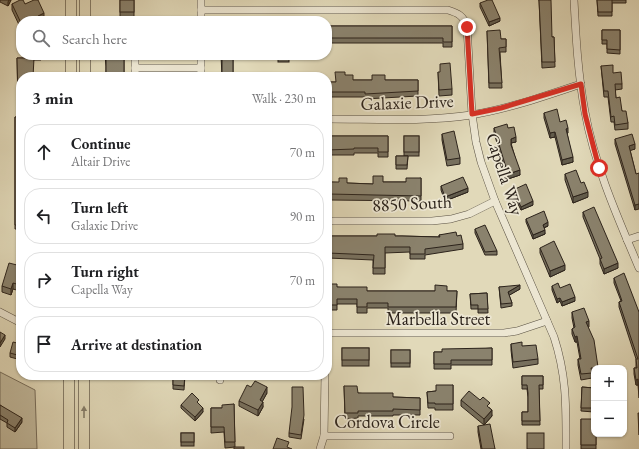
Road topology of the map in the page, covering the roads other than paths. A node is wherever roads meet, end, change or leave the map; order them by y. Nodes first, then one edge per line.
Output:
1 (71, 0) edge
2 (85, 0) edge
3 (201, 0) edge
4 (574, 0) edge
5 (201, 10) junction
6 (71, 16) edge
7 (85, 16) edge
8 (201, 16) edge
9 (71, 60) edge
10 (85, 60) edge
11 (135, 60) edge
12 (201, 60) edge
13 (135, 68) junction
14 (201, 68) junction
15 (71, 72) edge
16 (85, 72) edge
17 (135, 72) edge
18 (201, 72) edge
19 (581, 84) junction
20 (472, 114) junction
21 (332, 119) edge
22 (495, 201) junction
23 (332, 221) edge
24 (639, 236) edge
25 (627, 240) junction
26 (639, 268) edge
27 (0, 312) edge
28 (16, 320) edge
29 (547, 321) junction
30 (332, 333) edge
31 (69, 380) edge
32 (84, 380) edge
33 (325, 380) edge
34 (324, 436) junction
35 (450, 436) dead end
36 (69, 449) edge
37 (84, 449) edge
38 (320, 449) edge
39 (566, 449) edge

1 - 6 main road
2 - 7 main road
3 - 5 street
4 - 19 street
5 - 8 street
5 - 20 street, Capella Way
9 - 15 main road
10 - 16 main road
11 - 13 street
12 - 14 street
13 - 14 street
13 - 17 street
14 - 18 street
19 - 20 street, Galaxie Drive
19 - 25 street
20 - 21 street, Galaxie Drive
20 - 22 street, Capella Way
22 - 23 street, 8850 South
22 - 29 street, Capella Way
24 - 25 street
25 - 26 street
27 - 28 street
29 - 30 street, Marbella Street
29 - 39 street, Capella Way
31 - 36 main road
37 -> 32 main road
33 - 34 street
34 - 35 street, Cordova Circle
34 - 38 street

